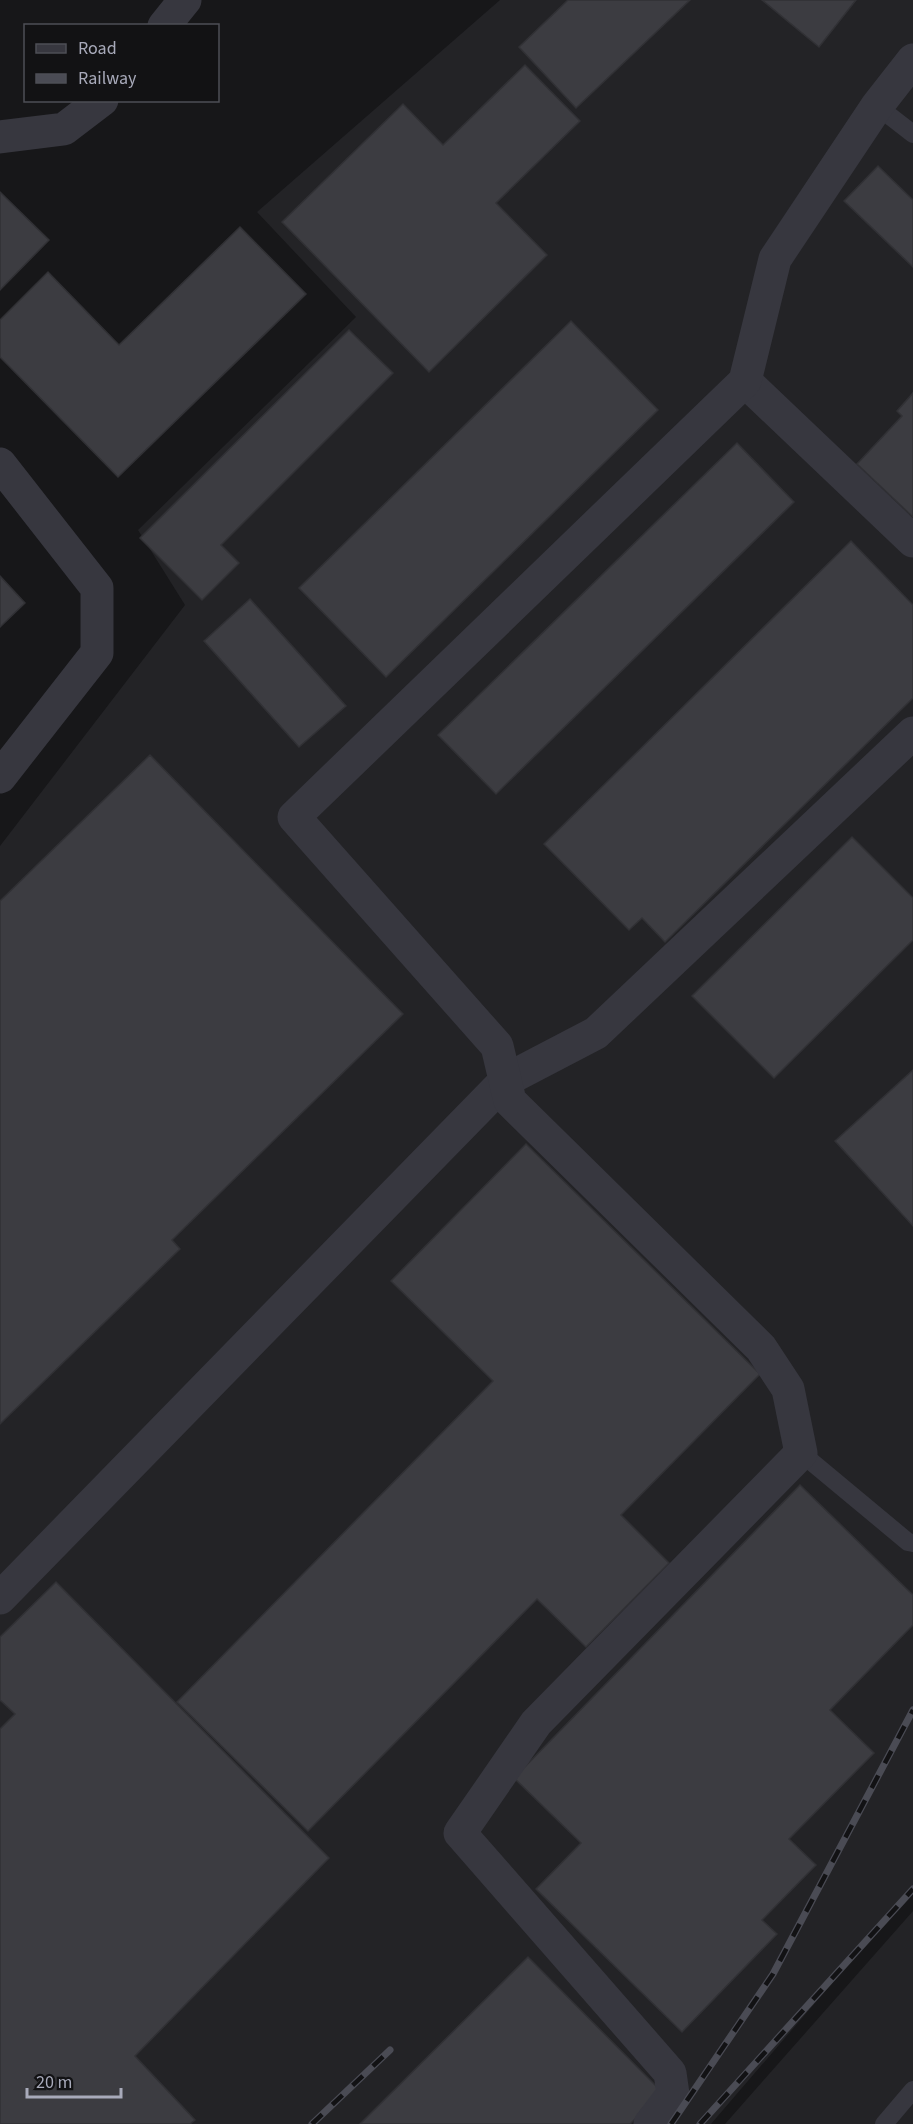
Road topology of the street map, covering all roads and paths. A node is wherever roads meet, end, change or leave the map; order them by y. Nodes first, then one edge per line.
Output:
1 (184, 0) edge
2 (166, 24) edge
3 (913, 60) edge
4 (99, 102) edge
5 (877, 106) junction
6 (913, 134) edge
7 (0, 137) edge
8 (745, 381) junction
9 (0, 464) edge
10 (913, 541) edge
11 (913, 733) edge
12 (0, 777) edge
13 (506, 1080) junction
14 (801, 1452) junction
15 (913, 1543) edge
16 (0, 1598) edge
17 (913, 2090) edge
18 (650, 2124) edge
19 (884, 2124) edge

1 - 2 street
3 - 5 street
4 - 7 street
5 - 6 lane
5 - 8 street
8 - 10 street
8 - 13 street
9 - 12 street
11 - 13 street
13 - 14 street
13 - 16 street
14 - 15 lane
14 - 18 street
17 - 19 lane

